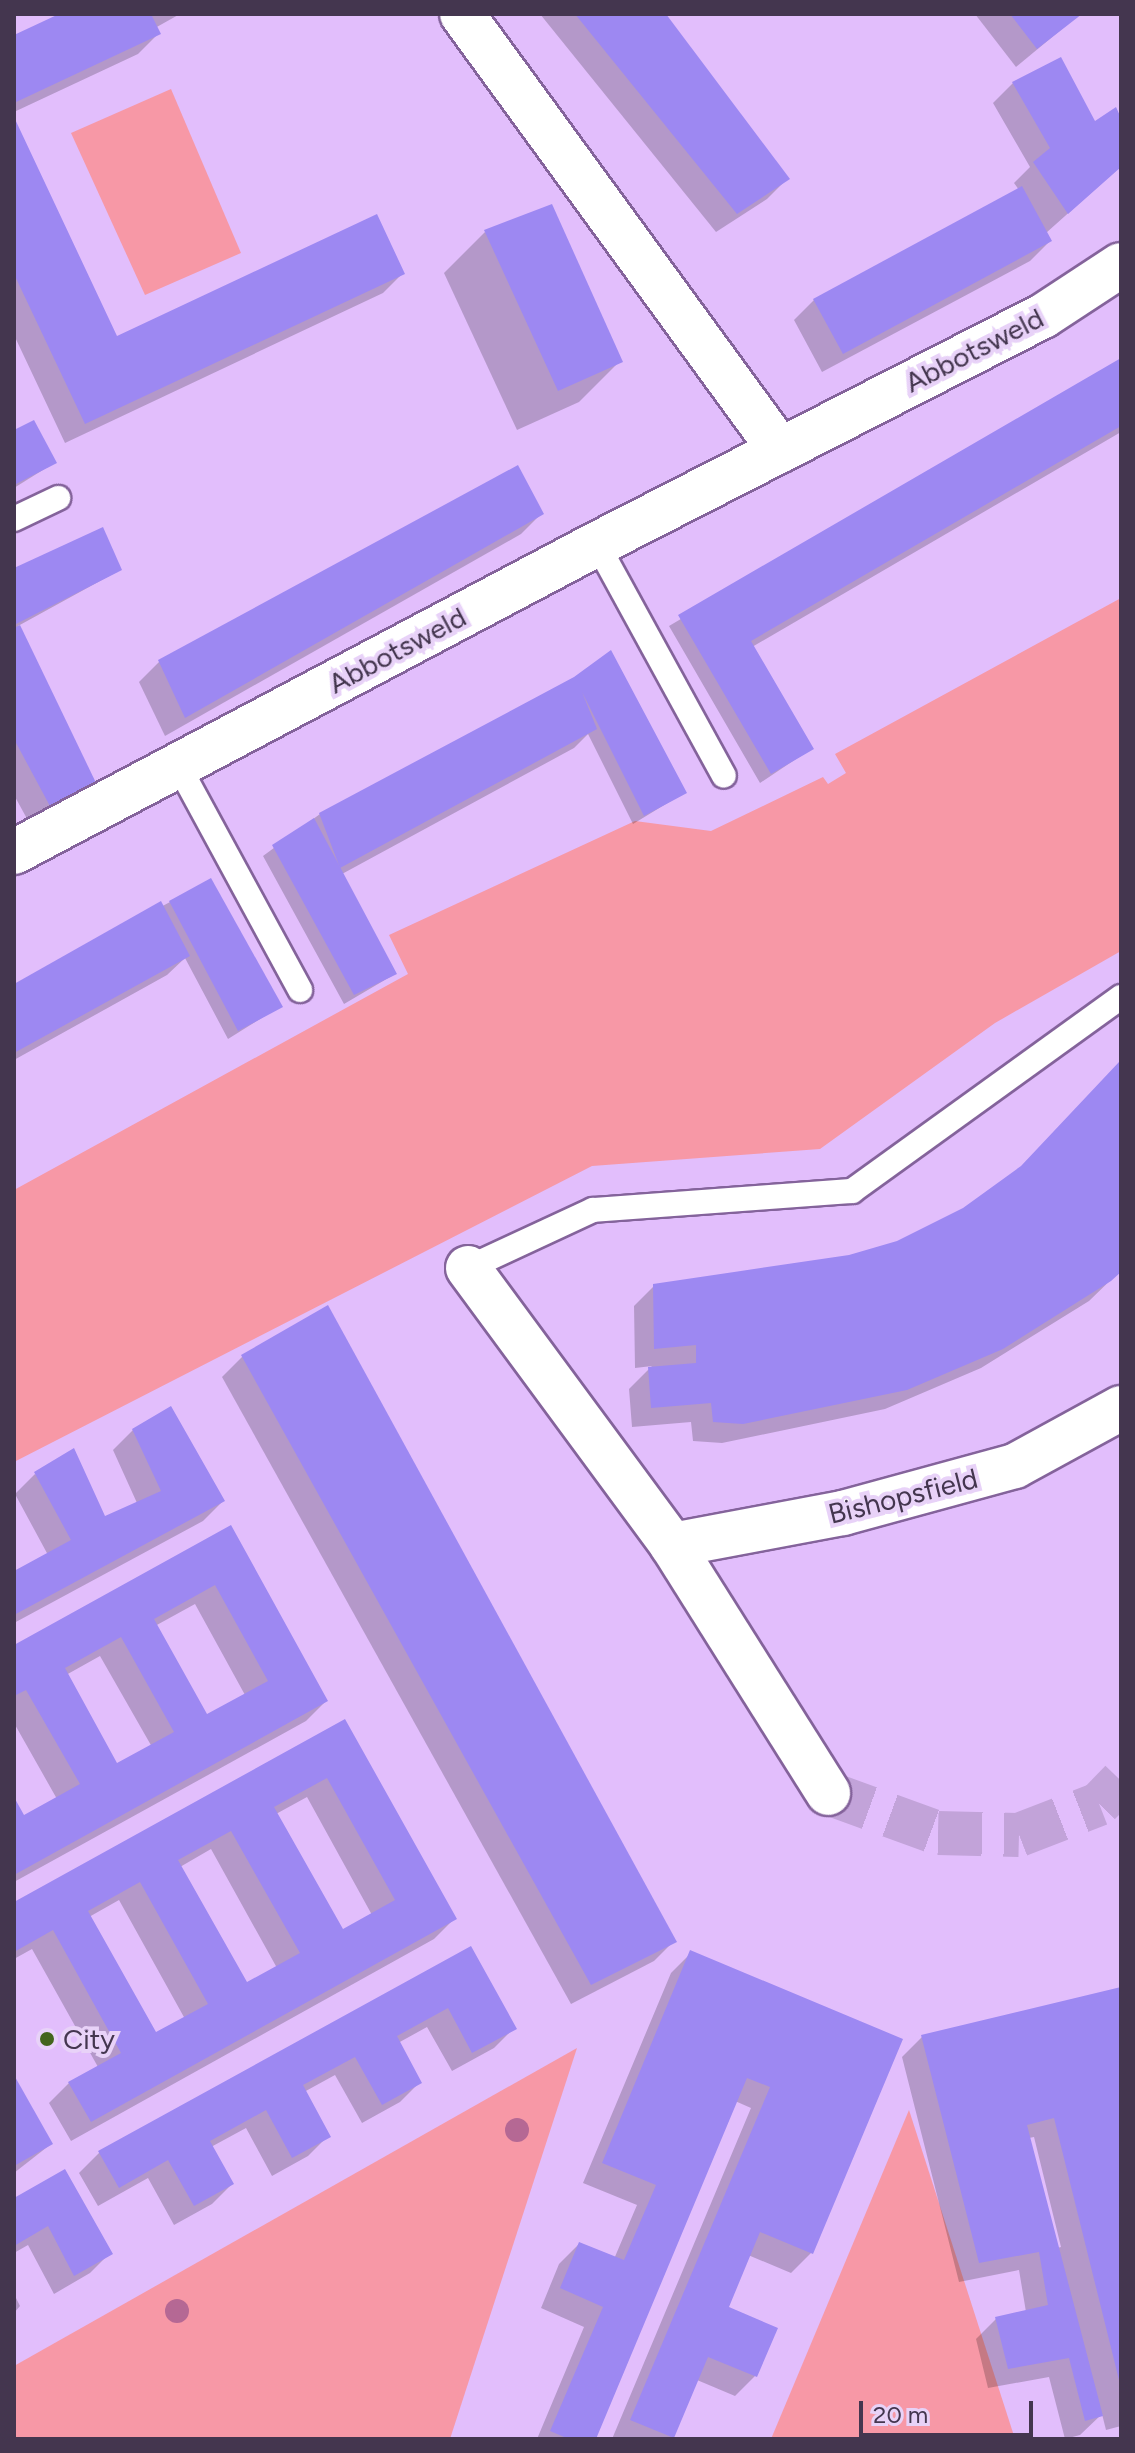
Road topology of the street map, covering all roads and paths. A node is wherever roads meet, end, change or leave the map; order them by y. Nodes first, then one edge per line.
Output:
1 (462, 14) edge
2 (1121, 265) edge
3 (780, 450) junction
4 (58, 498) dead end
5 (14, 519) edge
6 (597, 544) junction
7 (178, 765) junction
8 (724, 776) dead end
9 (14, 852) edge
10 (300, 990) dead end
11 (1121, 997) edge
12 (468, 1268) joint
13 (1121, 1409) edge
14 (672, 1545) junction
15 (828, 1793) tunnel mouth

1 - 3 street
2 - 3 street, Abbotsweld
3 - 6 street, Abbotsweld
4 - 5 lane
6 - 7 street, Abbotsweld
6 - 8 lane
7 - 9 street, Abbotsweld
7 - 10 lane
11 - 12 lane
12 - 14 street
13 - 14 street, Bishopsfield
14 - 15 street

